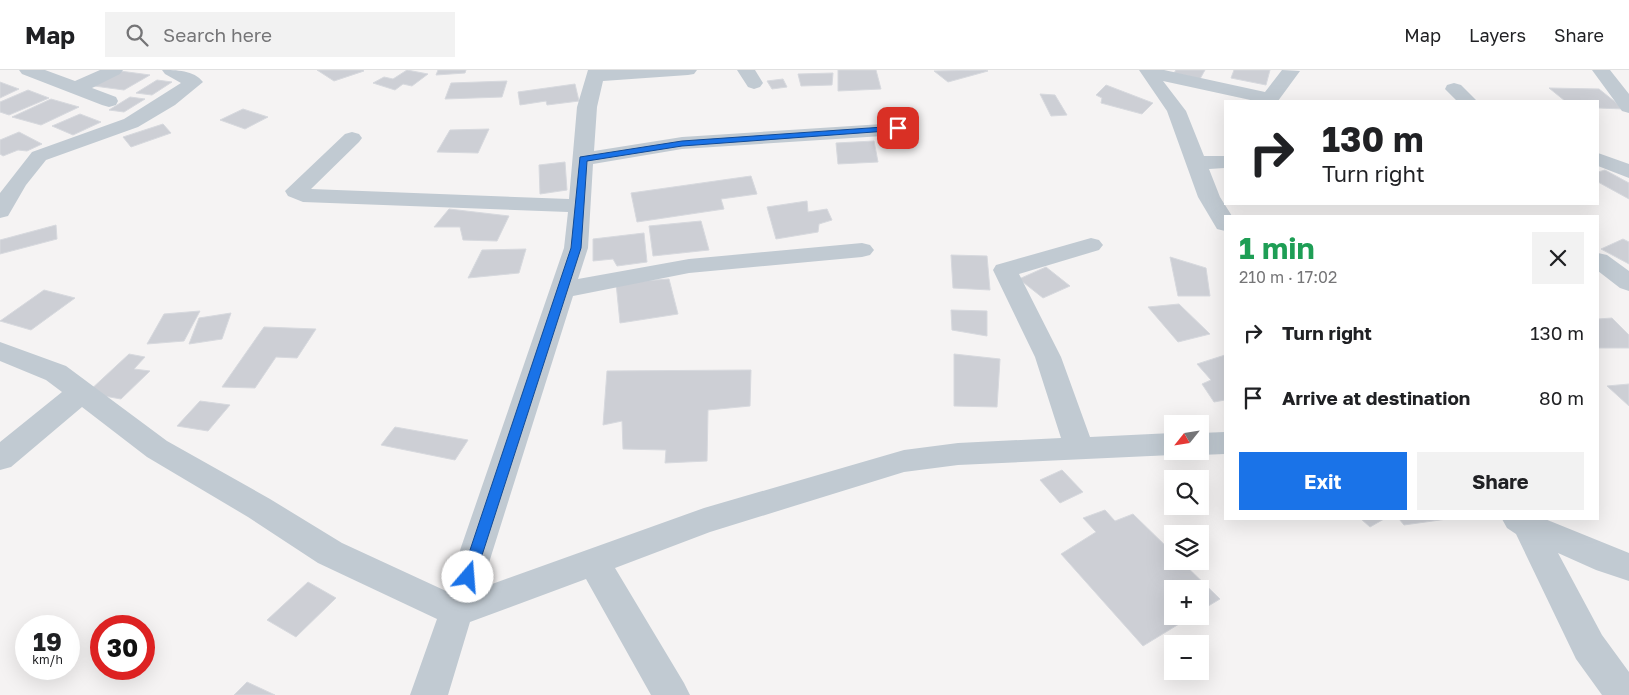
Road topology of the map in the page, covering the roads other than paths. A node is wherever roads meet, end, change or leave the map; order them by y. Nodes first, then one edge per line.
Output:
1 (28, 70) edge
2 (114, 70) edge
3 (171, 70) edge
4 (688, 70) edge
5 (1601, 70) edge
6 (1149, 71) edge
7 (1291, 71) edge
8 (596, 73) edge
9 (76, 88) junction
10 (1454, 89) dead end
11 (1467, 100) edge
12 (1626, 100) edge
13 (109, 101) dead end
14 (898, 128) dead end
15 (352, 138) dead end
16 (583, 159) junction
17 (1599, 161) edge
18 (1224, 162) edge
19 (1196, 163) junction
20 (1629, 172) edge
21 (579, 206) junction
22 (0, 211) edge
23 (1224, 222) edge
24 (1091, 245) dead end
25 (862, 250) dead end
26 (1599, 260) dead end
27 (1629, 284) edge
28 (562, 290) junction
29 (0, 351) edge
30 (81, 392) junction
31 (1224, 443) edge
32 (1164, 444) edge
33 (1209, 444) edge
34 (1079, 448) junction
35 (0, 459) edge
36 (1523, 522) edge
37 (594, 562) junction
38 (1629, 566) edge
39 (457, 612) junction
40 (429, 695) edge
41 (671, 695) edge
42 (1624, 695) edge

1 - 9 street
2 - 9 street
3 - 22 street
4 - 8 street
5 - 12 street
6 - 7 street
6 - 19 street
8 - 16 street
9 - 13 street
10 - 11 street
14 - 16 street
15 - 21 street
16 - 21 street
17 - 20 street
18 - 19 street
19 - 23 street
21 - 28 street
24 - 34 street
25 - 28 street
26 - 27 street
28 - 39 street
29 - 30 street
30 - 35 street
30 - 39 street
31 - 33 street
32 - 34 street
34 - 37 street
36 - 38 street
36 - 42 street
37 - 39 street
37 - 41 street
39 - 40 street

